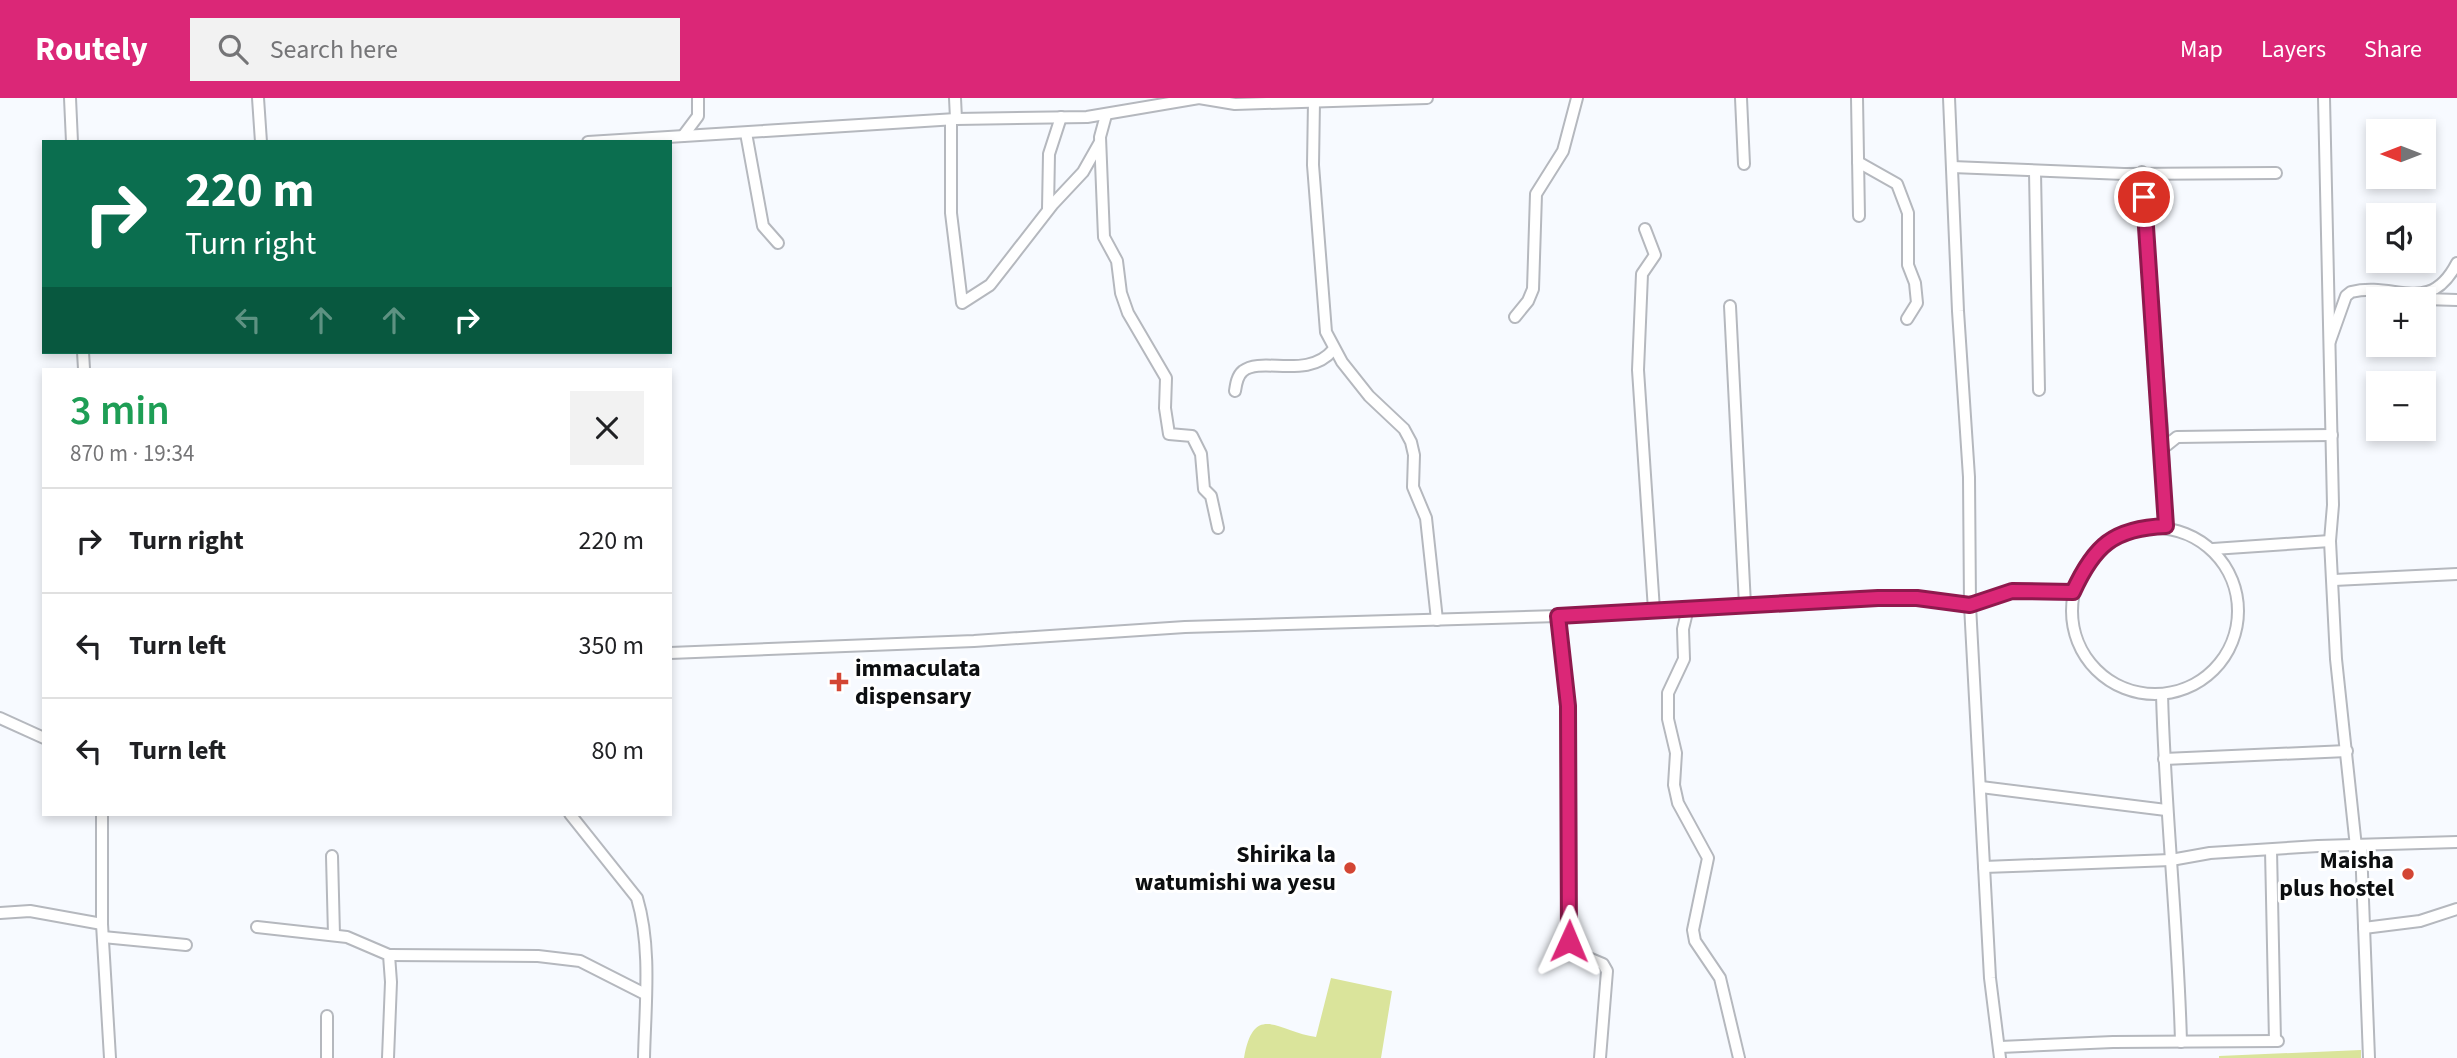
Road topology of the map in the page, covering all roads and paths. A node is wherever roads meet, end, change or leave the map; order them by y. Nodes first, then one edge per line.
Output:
1 (70, 98) edge
2 (258, 98) edge
3 (698, 98) edge
4 (955, 98) edge
5 (1427, 98) edge
6 (1577, 98) edge
7 (1741, 98) edge
8 (1857, 98) edge
9 (1949, 98) edge
10 (2324, 98) edge
11 (1316, 99) edge
12 (1397, 99) edge
13 (1106, 115) junction
14 (1061, 117) junction
15 (954, 120) junction
16 (746, 132) junction
17 (683, 136) junction
18 (72, 140) edge
19 (261, 140) edge
20 (620, 140) edge
21 (1100, 142) junction
22 (1858, 162) junction
23 (1744, 164) dead end
24 (1952, 167) junction
25 (2035, 172) junction
26 (2142, 172) junction
27 (2276, 173) dead end
28 (1048, 209) junction
29 (1859, 216) dead end
30 (1645, 229) dead end
31 (778, 243) dead end
32 (2457, 262) edge
33 (2436, 288) edge
34 (2366, 292) edge
35 (2436, 299) edge
36 (2457, 300) edge
37 (1730, 306) dead end
38 (1514, 317) dead end
39 (1907, 319) dead end
40 (2329, 345) junction
41 (1333, 349) junction
42 (2039, 390) dead end
43 (1235, 391) dead end
44 (2162, 429) junction
45 (2332, 435) junction
46 (2177, 437) junction
47 (2162, 449) junction
48 (2166, 526) junction
49 (1218, 528) dead end
50 (2330, 541) junction
51 (2213, 549) junction
52 (2457, 573) edge
53 (2334, 580) junction
54 (2073, 592) junction
55 (1745, 605) junction
56 (1970, 605) junction
57 (1688, 608) junction
58 (1654, 610) junction
59 (1558, 616) junction
60 (1437, 620) junction
61 (672, 653) edge
62 (2162, 694) junction
63 (0, 718) edge
64 (42, 737) edge
65 (2347, 751) junction
66 (2164, 759) junction
67 (1980, 787) junction
68 (2166, 810) junction
69 (102, 816) edge
70 (572, 816) edge
71 (2457, 842) edge
72 (2359, 847) junction
73 (2271, 850) junction
74 (332, 856) dead end
75 (2171, 860) junction
76 (1984, 867) junction
77 (2457, 909) edge
78 (0, 914) edge
79 (102, 924) junction
80 (257, 927) dead end
81 (2364, 928) junction
82 (334, 935) junction
83 (103, 937) junction
84 (186, 945) dead end
85 (389, 955) junction
86 (645, 995) junction
87 (327, 1016) dead end
88 (2181, 1042) junction
89 (2000, 1053) edge
90 (110, 1058) edge
91 (327, 1058) edge
92 (388, 1058) edge
93 (644, 1058) edge
94 (1600, 1058) edge
95 (1739, 1058) edge
96 (2369, 1058) edge

1 - 18 street
2 - 19 street
3 - 17 street
4 - 15 street
5 - 12 street
6 - 38 street
7 - 23 street
8 - 22 street
9 - 24 street
10 - 40 street
11 - 12 street
11 - 13 street
11 - 41 street
13 - 14 street
13 - 21 street
14 - 15 street
14 - 28 street
15 - 16 street
15 - 28 street
16 - 17 street
16 - 31 street
17 - 20 street
21 - 28 street
21 - 49 street
22 - 29 street
22 - 39 street
24 - 25 street
24 - 56 street
25 - 26 street
25 - 42 street
26 - 27 street
26 - 44 street
30 - 58 street
32 - 33 street
34 - 40 street
35 - 36 street
37 - 55 street
40 - 45 street
41 - 43 street
41 - 60 street
44 - 46 street
44 - 47 street
45 - 46 street
45 - 50 street
46 - 47 street
47 - 48 street
48 - 51 street
48 - 54 street
50 - 51 street
50 - 53 street
51 - 62 street
52 - 53 street
53 - 65 street
54 - 56 street
54 - 62 street
55 - 56 street
55 - 57 street
56 - 67 street
57 - 58 street
57 - 95 street
58 - 59 street
59 - 60 street
59 - 94 street
60 - 61 street
62 - 66 street
63 - 64 street
65 - 66 street
65 - 72 street
66 - 68 street
67 - 68 street
67 - 76 street
68 - 75 street
69 - 79 street
70 - 86 street
71 - 72 street
72 - 73 street
72 - 81 street
73 - 75 street
73 - 88 street
74 - 82 street
75 - 76 street
75 - 88 street
76 - 89 street
77 - 81 street
78 - 79 street
79 - 83 street
80 - 82 street
81 - 96 street
82 - 85 street
83 - 84 street
83 - 90 street
85 - 86 street
85 - 92 street
86 - 93 street
87 - 91 street
88 - 89 street

